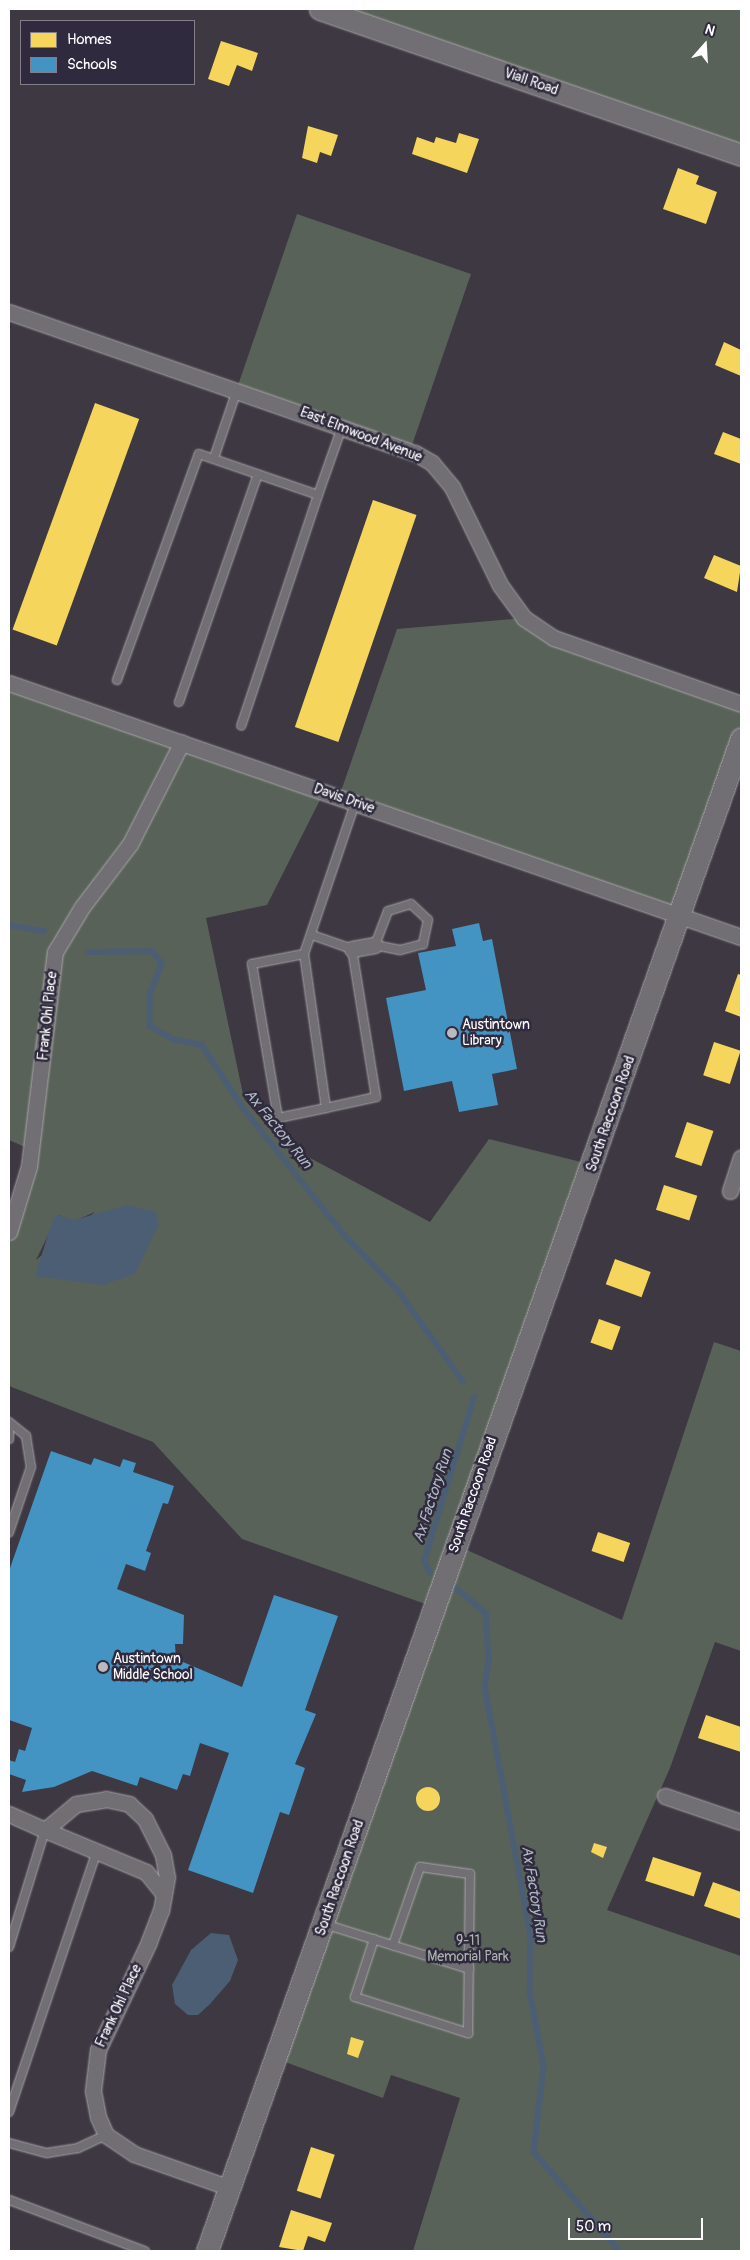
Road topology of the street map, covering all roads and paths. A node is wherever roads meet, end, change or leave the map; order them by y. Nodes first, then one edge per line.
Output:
1 (320, 9) edge
2 (741, 155) edge
3 (9, 312) edge
4 (237, 390) junction
5 (342, 427) junction
6 (214, 458) junction
7 (258, 474) junction
8 (318, 495) junction
9 (117, 680) dead end
10 (9, 683) edge
11 (179, 702) dead end
12 (741, 704) edge
13 (241, 726) dead end
14 (741, 739) edge
15 (182, 742) junction
16 (355, 803) junction
17 (680, 916) junction
18 (312, 935) junction
19 (741, 937) edge
20 (375, 945) junction
21 (352, 949) junction
22 (304, 954) junction
23 (326, 1108) junction
24 (741, 1158) edge
25 (730, 1191) dead end
26 (9, 1232) edge
27 (9, 1422) edge
28 (9, 1428) edge
29 (9, 1439) edge
30 (9, 1532) edge
31 (665, 1796) dead end
32 (9, 1814) edge
33 (741, 1822) edge
34 (44, 1830) junction
35 (97, 1850) junction
36 (163, 1893) junction
37 (324, 1924) junction
38 (374, 1939) junction
39 (393, 1945) junction
40 (9, 1946) edge
41 (469, 1969) junction
42 (9, 2112) edge
43 (106, 2134) junction
44 (9, 2143) edge
45 (230, 2188) junction
46 (9, 2200) edge
47 (145, 2251) edge
48 (207, 2251) edge

1 - 2 street, Viall Road
3 - 4 street, East Elmwood Avenue
4 - 5 street, East Elmwood Avenue
4 - 6 lane
5 - 8 lane
5 - 12 street, East Elmwood Avenue
6 - 7 lane
6 - 9 lane
7 - 8 lane
7 - 11 lane
8 - 13 lane
10 - 15 street, Davis Drive
14 - 17 street, South Raccoon Road
15 - 16 street, Davis Drive
15 - 26 street, Frank Ohl Place
16 - 17 street, Davis Drive
16 - 18 lane
17 - 19 street, Davis Drive
17 - 37 street, South Raccoon Road
18 - 21 lane
18 - 22 lane
20 - 20 lane
20 - 21 street
21 - 23 lane
22 - 23 lane
22 - 23 lane
24 - 25 street
27 - 30 lane
28 - 29 lane
31 - 33 street
32 - 34 street
34 - 35 street
34 - 36 street, Frank Ohl Place
34 - 40 lane
35 - 36 street
35 - 42 lane
36 - 43 street, Frank Ohl Place
37 - 38 lane
37 - 45 street, South Raccoon Road
38 - 39 lane
38 - 41 lane
39 - 41 lane
39 - 41 lane
43 - 44 lane
43 - 45 street
45 - 48 street, South Raccoon Road
46 - 47 lane

